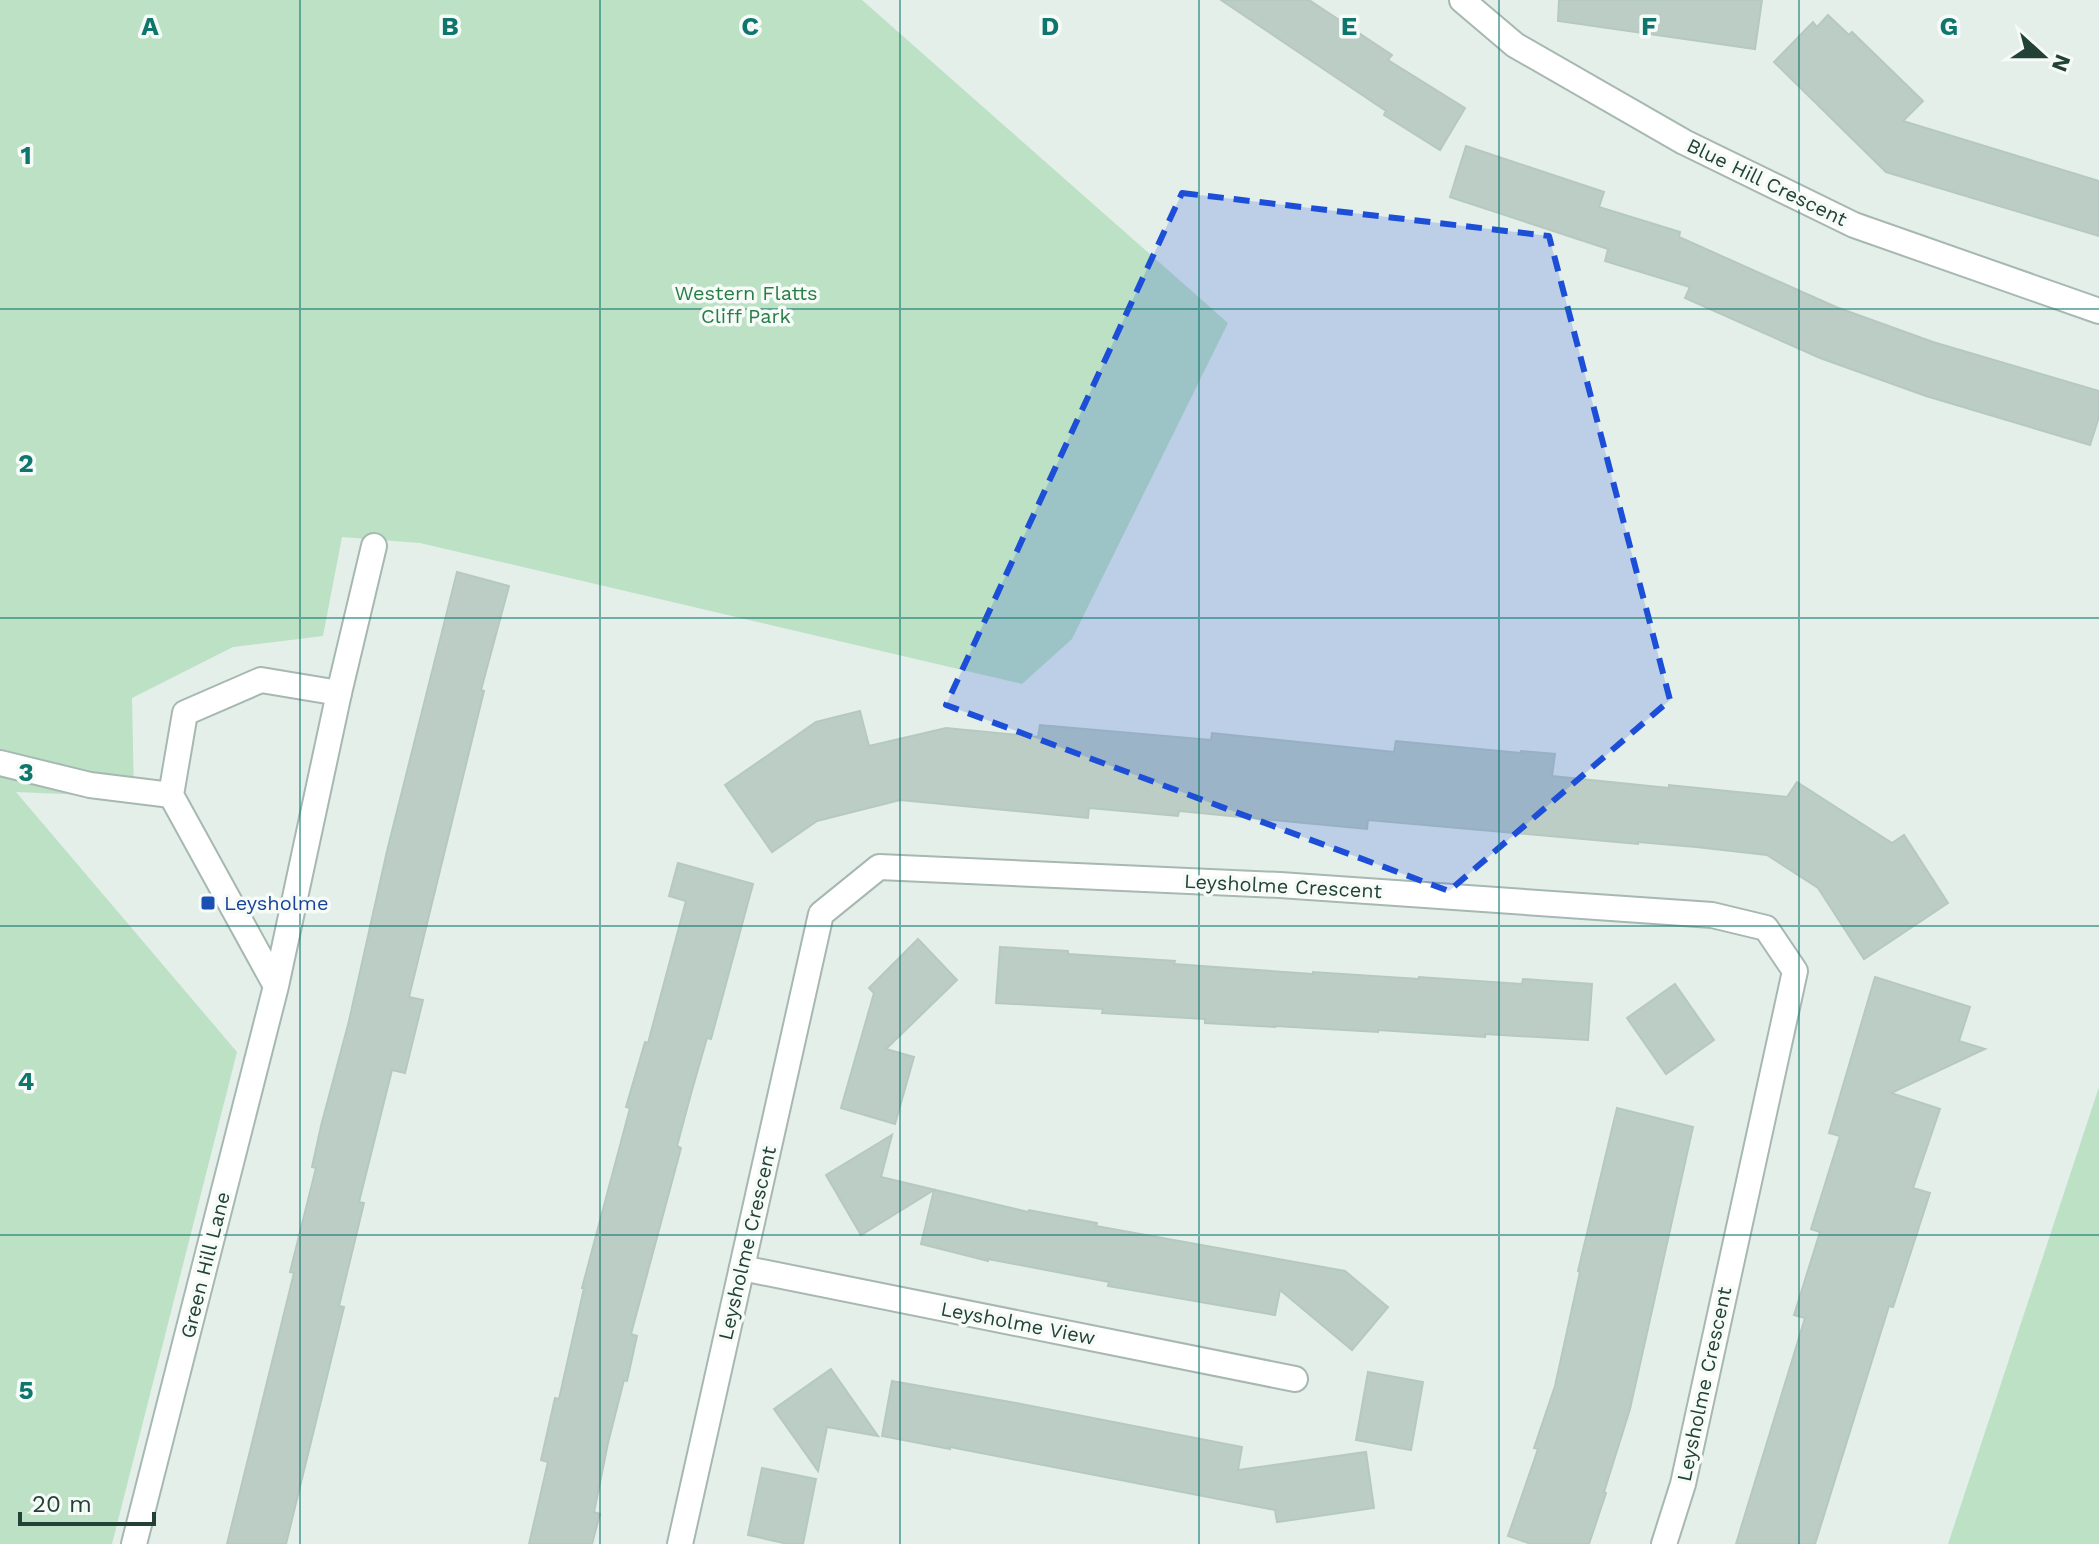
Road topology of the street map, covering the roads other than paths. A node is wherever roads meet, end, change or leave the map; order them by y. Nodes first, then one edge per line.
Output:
1 (1462, 0) edge
2 (2099, 311) edge
3 (374, 546) dead end
4 (339, 693) junction
5 (0, 763) edge
6 (171, 795) junction
7 (276, 986) junction
8 (742, 1268) junction
9 (1295, 1379) dead end
10 (134, 1544) edge
11 (680, 1544) edge
12 (1664, 1544) edge

1 - 2 street, Blue Hill Crescent
3 - 4 street, Green Hill Lane
4 - 6 street
4 - 7 street, Green Hill Lane
5 - 6 street
6 - 7 street
7 - 10 street, Green Hill Lane
8 - 9 street, Leysholme View
8 - 11 street, Leysholme Crescent
8 - 12 street, Leysholme Crescent

